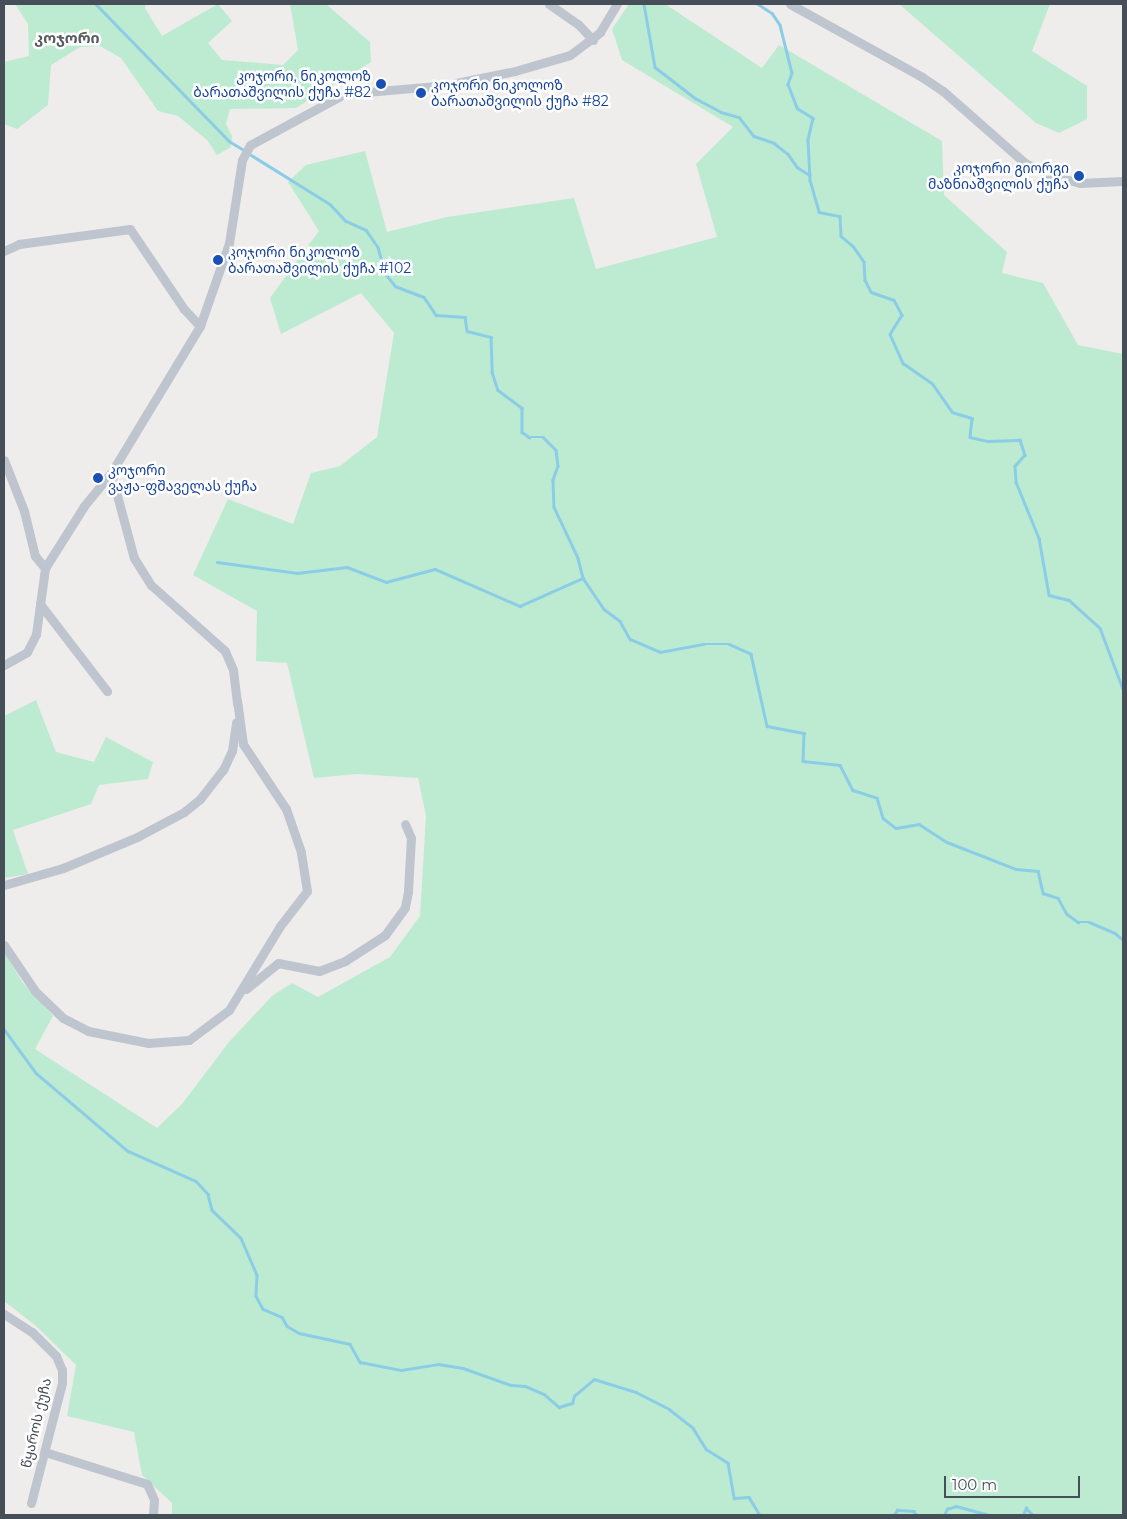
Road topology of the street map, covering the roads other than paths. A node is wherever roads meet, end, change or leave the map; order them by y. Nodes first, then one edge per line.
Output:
1 (549, 4) edge
2 (617, 4) edge
3 (790, 4) edge
4 (593, 40) junction
5 (1123, 181) edge
6 (4, 251) edge
7 (200, 326) junction
8 (4, 460) edge
9 (111, 473) junction
10 (45, 568) junction
11 (40, 604) junction
12 (4, 666) edge
13 (107, 691) dead end
14 (237, 700) junction
15 (405, 824) dead end
16 (4, 885) edge
17 (4, 945) edge
18 (242, 992) junction
19 (4, 1314) edge
20 (45, 1452) junction
21 (31, 1503) dead end
22 (153, 1515) edge

1 - 4 street
2 - 4 street
3 - 5 street
4 - 7 street
6 - 7 street
7 - 9 street
8 - 10 street
9 - 10 street
9 - 14 street
10 - 11 street
11 - 12 street
11 - 13 street
14 - 16 street
14 - 18 street
15 - 18 street
17 - 18 street
19 - 20 street, წყაროს ქუჩა
20 - 21 street, წყაროს ქუჩა
20 - 22 street

